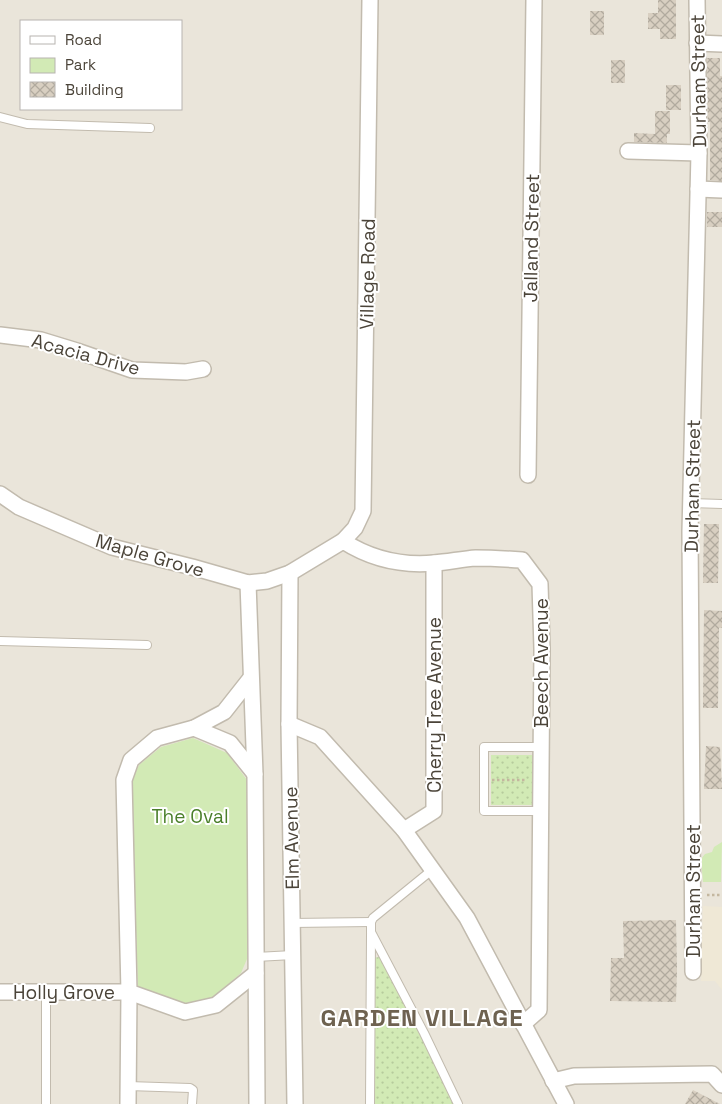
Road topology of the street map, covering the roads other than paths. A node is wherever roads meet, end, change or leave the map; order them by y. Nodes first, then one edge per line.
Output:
1 (370, 0) edge
2 (534, 0) edge
3 (697, 0) edge
4 (697, 43) junction
5 (722, 44) edge
6 (0, 117) edge
7 (150, 128) dead end
8 (628, 151) dead end
9 (699, 153) junction
10 (698, 190) junction
11 (722, 190) edge
12 (0, 335) edge
13 (203, 369) dead end
14 (528, 475) dead end
15 (0, 494) edge
16 (691, 503) junction
17 (722, 504) edge
18 (343, 541) junction
19 (434, 564) junction
20 (290, 573) junction
21 (248, 583) junction
22 (0, 641) edge
23 (147, 645) dead end
24 (250, 679) junction
25 (289, 724) junction
26 (194, 728) junction
27 (541, 747) junction
28 (255, 774) junction
29 (541, 811) junction
30 (404, 830) junction
31 (432, 870) junction
32 (371, 922) junction
33 (292, 923) junction
34 (371, 932) junction
35 (293, 956) junction
36 (256, 957) junction
37 (693, 972) dead end
38 (256, 973) junction
39 (0, 992) edge
40 (46, 992) junction
41 (129, 992) junction
42 (523, 1024) junction
43 (553, 1081) junction
44 (722, 1085) edge
45 (128, 1086) junction
46 (46, 1104) edge
47 (128, 1104) edge
48 (192, 1104) edge
49 (257, 1104) edge
50 (295, 1104) edge
51 (370, 1104) edge
52 (458, 1104) edge
53 (566, 1104) edge

1 - 18 street, Village Road
2 - 14 street, Jalland Street
3 - 4 street, Durham Street
4 - 5 street
4 - 9 street, Durham Street
6 - 7 lane
8 - 9 street
9 - 10 street, Durham Street
10 - 11 street
10 - 16 street, Durham Street
12 - 13 street, Acacia Drive
15 - 21 street, Maple Grove
16 - 17 lane
16 - 37 street, Durham Street
18 - 19 street, Beech Avenue
18 - 20 street
19 - 27 street, Beech Avenue
19 - 30 street, Cherry Tree Avenue
20 - 21 street
20 - 25 street, Elm Avenue
21 - 24 street, Elm Avenue
22 - 23 lane
24 - 26 street
24 - 28 street, Elm Avenue
25 - 30 street
25 - 33 street, Elm Avenue
26 - 28 street
26 - 41 street
27 - 29 street, Beech Avenue
27 - 29 lane
28 - 36 street, Elm Avenue
29 - 42 street, Beech Avenue
30 - 31 street
31 - 32 lane
31 - 42 street
32 - 33 lane
32 - 34 lane
33 - 35 street, Elm Avenue
34 - 51 lane
34 - 52 lane
35 - 36 lane
35 - 50 street, Elm Avenue
36 - 38 street, Elm Avenue
38 - 41 street
38 - 49 street, Elm Avenue
39 - 40 street, Holly Grove
40 - 41 street, Holly Grove
40 - 46 lane
41 - 45 street
42 - 43 street
43 - 44 street
43 - 53 street
45 - 47 street
45 - 48 lane

